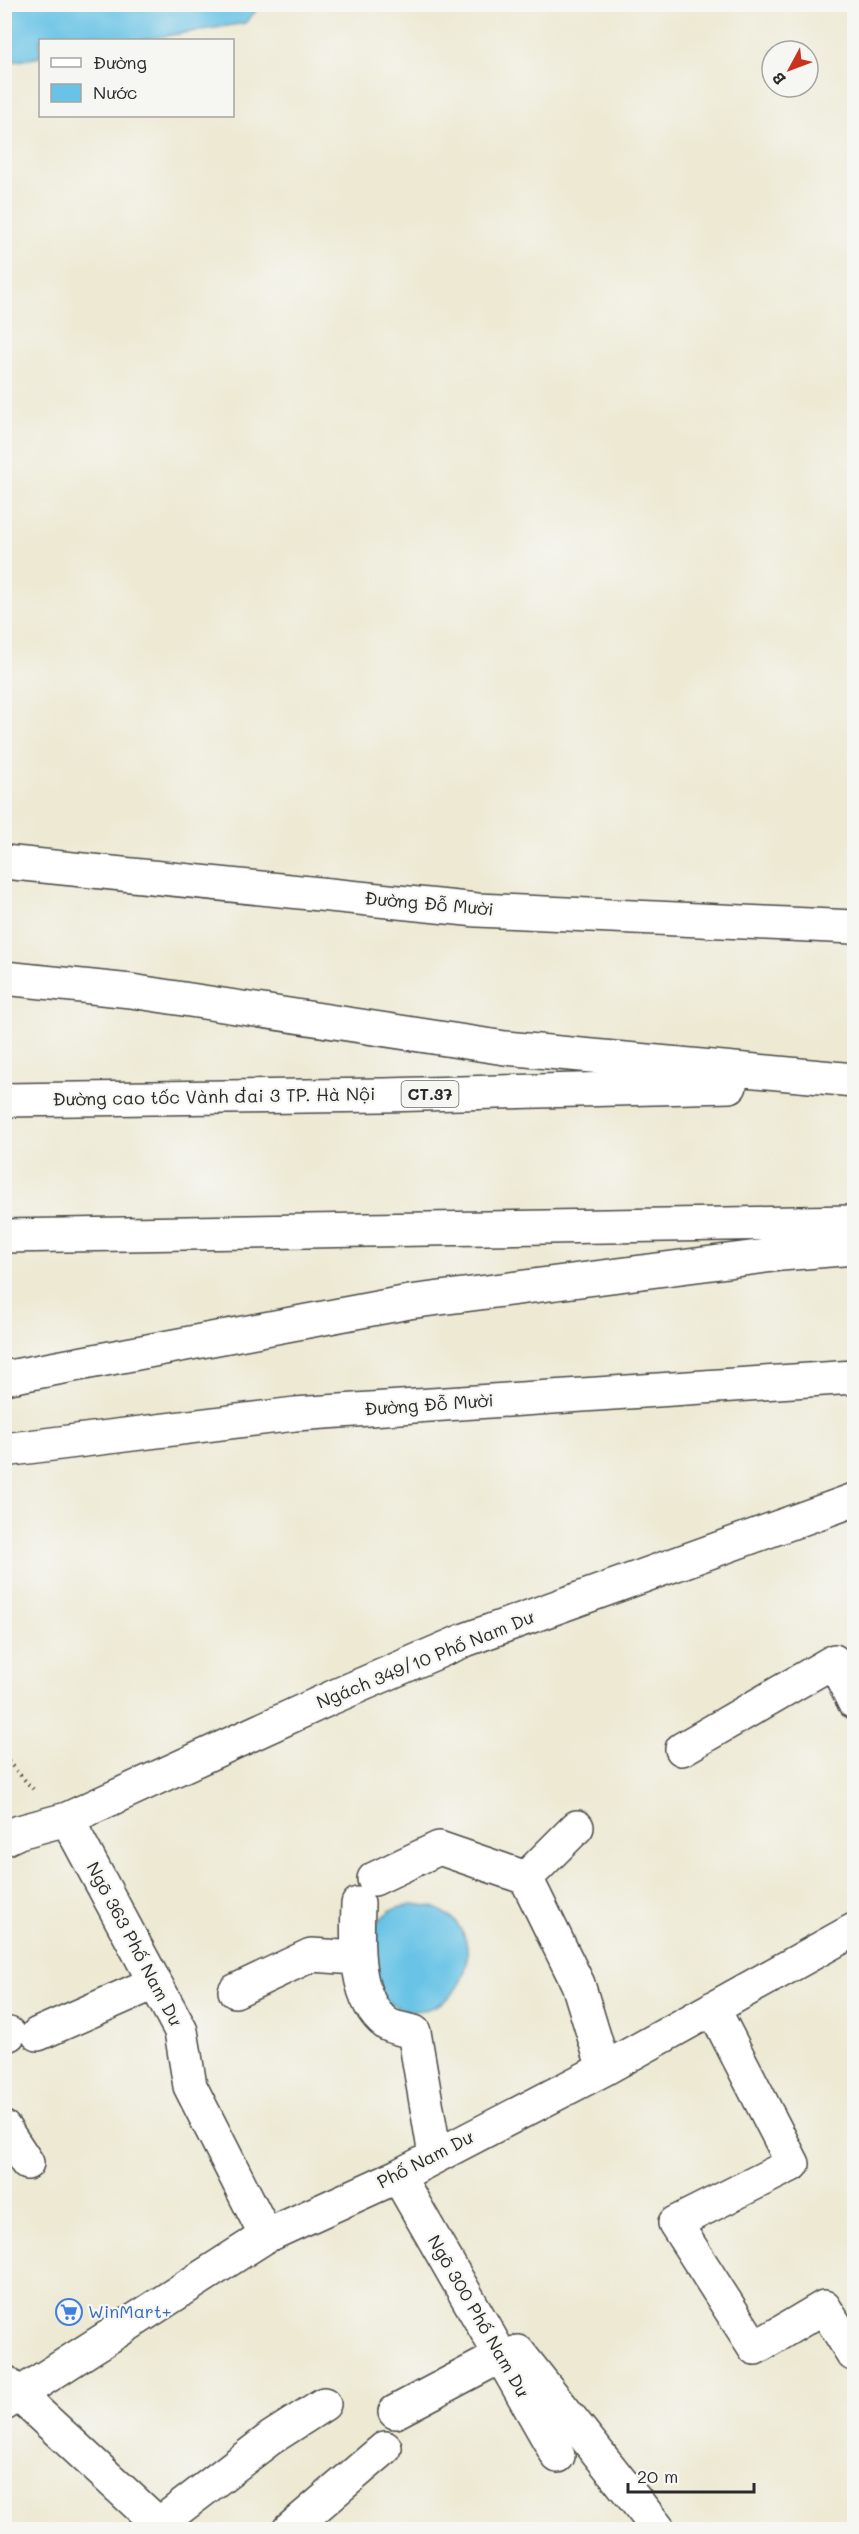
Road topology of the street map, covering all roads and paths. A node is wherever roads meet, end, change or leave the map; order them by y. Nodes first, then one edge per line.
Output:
1 (4, 862) edge
2 (855, 927) edge
3 (4, 978) edge
4 (855, 1082) edge
5 (4, 1100) edge
6 (855, 1222) edge
7 (4, 1236) edge
8 (855, 1248) edge
9 (855, 1377) edge
10 (4, 1378) edge
11 (4, 1450) edge
12 (855, 1500) edge
13 (855, 1702) edge
14 (682, 1749) dead end
15 (67, 1819) junction
16 (577, 1827) dead end
17 (4, 1839) edge
18 (526, 1878) junction
19 (855, 1930) edge
20 (357, 1958) junction
21 (154, 1983) junction
22 (235, 1990) dead end
23 (713, 2008) junction
24 (17, 2034) edge
25 (604, 2069) junction
26 (4, 2128) edge
27 (435, 2155) junction
28 (27, 2163) dead end
29 (398, 2176) junction
30 (266, 2236) junction
31 (509, 2353) junction
32 (853, 2354) edge
33 (10, 2394) edge
34 (324, 2404) dead end
35 (395, 2412) dead end
36 (385, 2448) dead end
37 (558, 2456) dead end
38 (162, 2527) edge
39 (289, 2529) edge
40 (659, 2529) edge

1 - 2 main road, Đường Đỗ Mười
3 - 4 main road
4 - 5 main road, Đường cao tốc Vành đai 3 TP. Hà Nội / CT.37
6 - 7 main road
8 - 10 main road
9 - 11 main road, Đường Đỗ Mười
12 - 15 main road, Ngách 349/10 Phố Nam Dư
13 - 14 main road
15 - 17 main road, Ngách 349/10 Phố Nam Dư
15 - 21 main road, Ngõ 363 Phố Nam Dư
16 - 18 main road
18 - 20 main road
18 - 25 main road
19 - 23 main road, Phố Nam Dư
20 - 22 main road
20 - 27 main road
21 - 24 main road
21 - 30 main road, Ngõ 363 Phố Nam Dư
23 - 25 main road, Phố Nam Dư
23 - 32 main road
25 - 27 main road, Phố Nam Dư
26 - 28 main road
27 - 29 main road, Phố Nam Dư
29 - 30 main road, Phố Nam Dư
29 - 31 main road, Ngõ 300 Phố Nam Dư
30 - 33 main road, Phố Nam Dư
31 - 35 main road
31 - 37 main road, Ngõ 300 Phố Nam Dư
31 - 40 main road
33 - 38 main road
34 - 38 main road
36 - 39 main road

